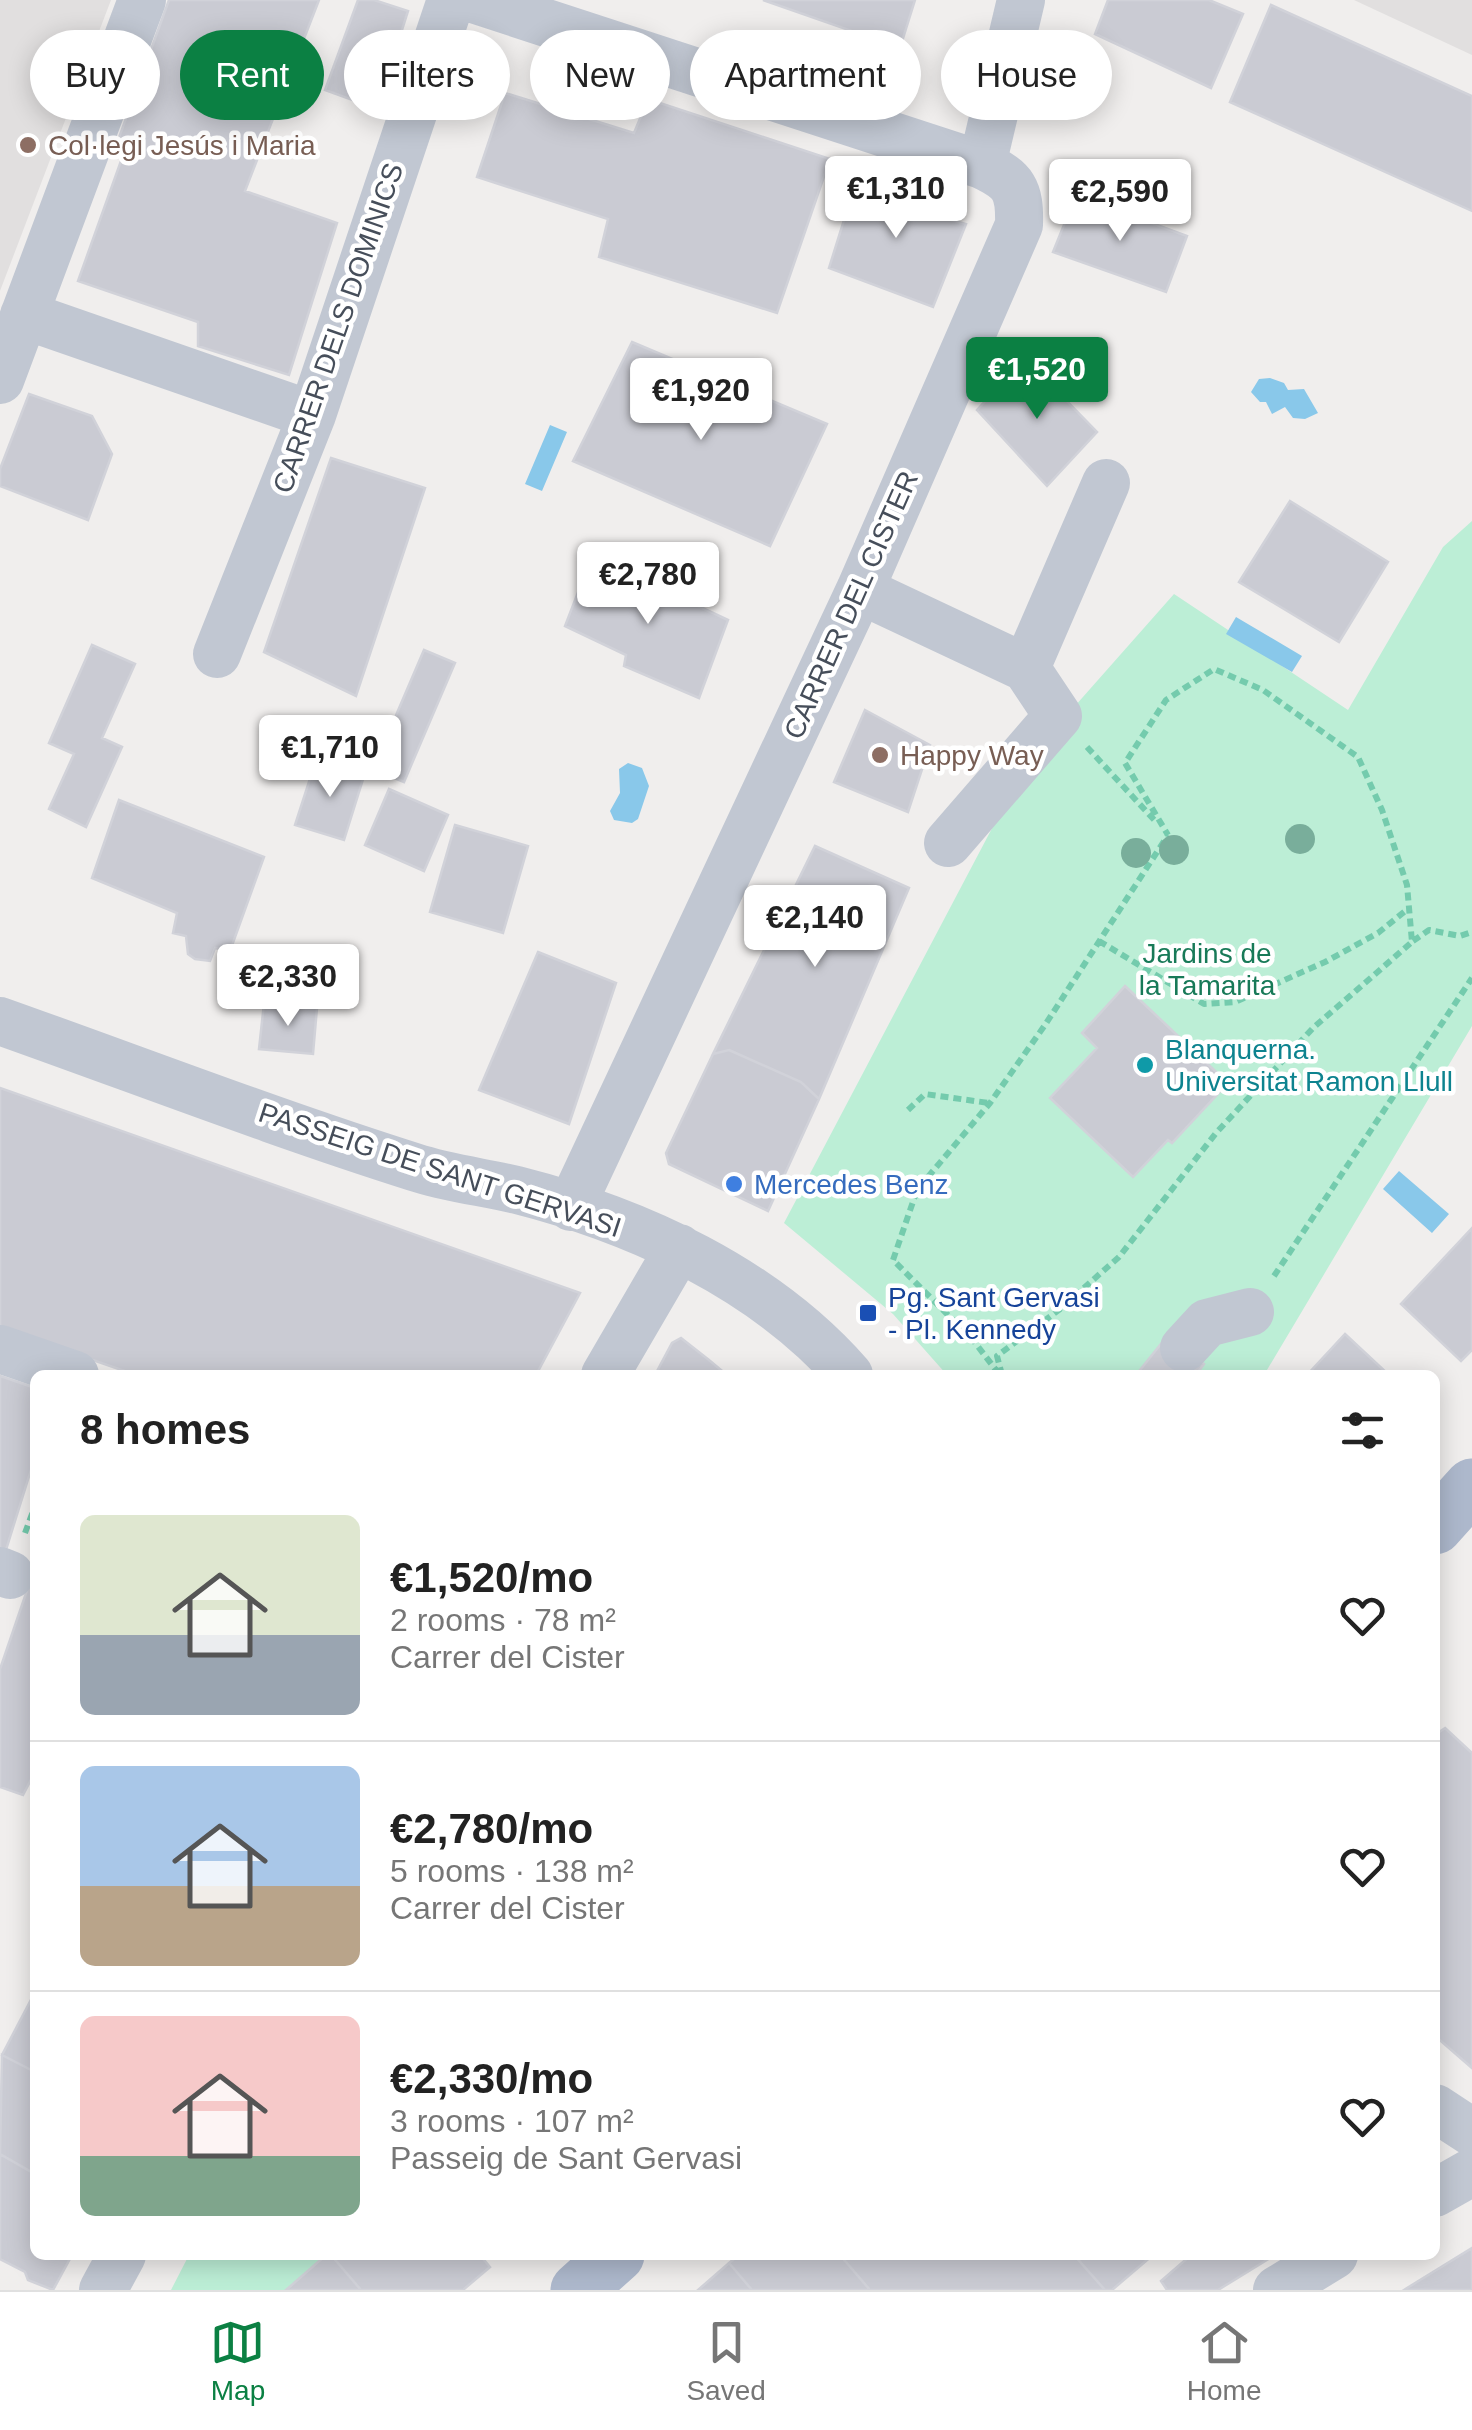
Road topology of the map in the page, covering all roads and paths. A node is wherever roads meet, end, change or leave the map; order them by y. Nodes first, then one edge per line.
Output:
1 (142, 0) edge
2 (451, 0) edge
3 (476, 0) edge
4 (1021, 0) edge
5 (982, 165) junction
6 (24, 315) junction
7 (0, 380) edge
8 (312, 415) junction
9 (1106, 483) dead end
10 (860, 590) junction
11 (217, 654) dead end
12 (1026, 668) junction
13 (1058, 716) junction
14 (1168, 835) junction
15 (948, 843) dead end
16 (1408, 908) junction
17 (1472, 932) edge
18 (1100, 940) junction
19 (1412, 942) junction
20 (1472, 978) edge
21 (0, 1021) edge
22 (990, 1103) junction
23 (908, 1110) dead end
24 (571, 1207) junction
25 (679, 1248) junction
26 (1250, 1312) joint
27 (1184, 1348) dead end
28 (0, 1349) edge
29 (61, 1370) edge
30 (608, 1370) edge
31 (844, 1370) edge
32 (997, 1370) edge
33 (1000, 1370) edge
34 (1472, 1486) edge
35 (1440, 1521) edge
36 (1440, 2111) edge
37 (1472, 2132) edge
38 (1472, 2172) edge
39 (1440, 2190) edge
40 (119, 2260) edge
41 (611, 2260) edge
42 (1326, 2260) edge
43 (103, 2290) edge
44 (578, 2290) edge
45 (1277, 2290) edge

1 - 6 street
2 - 8 street, CARRER DELS DOMINICS
3 - 5 street
4 - 5 street
5 - 10 street, CARRER DEL CISTER
6 - 7 street
6 - 8 street
8 - 11 street, CARRER DELS DOMINICS
9 - 12 street
10 - 12 street
10 - 24 street, CARRER DEL CISTER
12 - 13 street
13 - 14 path
13 - 15 street
14 - 16 path
14 - 18 path
16 - 18 path
16 - 19 path
17 - 19 path
18 - 22 path
19 - 33 path
20 - 26 path
21 - 24 street, PASSEIG DE SANT GERVASI
22 - 23 path
22 - 32 path
24 - 25 street, PASSEIG DE SANT GERVASI
25 - 30 street
25 - 31 street, PASSEIG DE SANT GERVASI
26 - 27 street
28 - 29 street
34 - 35 main road
36 - 37 street
38 - 39 street
40 - 43 street
41 - 44 main road
42 - 45 street

